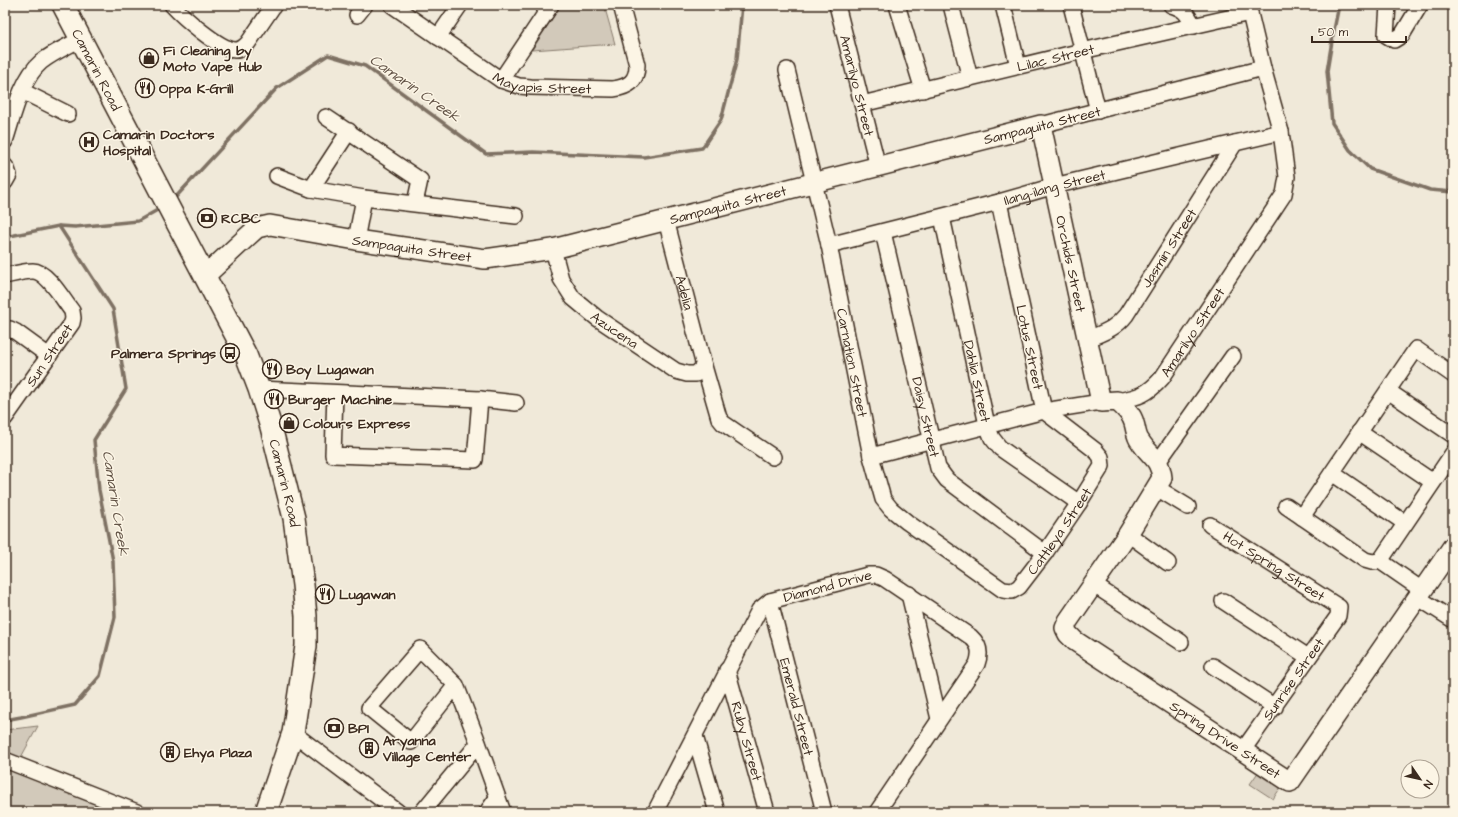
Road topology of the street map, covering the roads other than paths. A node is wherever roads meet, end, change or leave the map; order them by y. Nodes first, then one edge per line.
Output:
1 (63, 5) edge
2 (172, 5) edge
3 (274, 5) edge
4 (392, 5) edge
5 (460, 5) edge
6 (551, 5) edge
7 (621, 5) edge
8 (837, 5) edge
9 (897, 5) edge
10 (950, 5) edge
11 (1003, 5) edge
12 (1070, 5) edge
13 (1171, 5) edge
14 (1388, 5) edge
15 (1420, 5) edge
16 (1249, 9) edge
17 (187, 11) edge
18 (1194, 26) junction
19 (438, 36) junction
20 (80, 38) junction
21 (1082, 51) junction
22 (1018, 66) junction
23 (1262, 68) junction
24 (786, 70) dead end
25 (970, 78) junction
26 (501, 80) junction
27 (923, 90) junction
28 (22, 91) junction
29 (862, 104) junction
30 (1098, 111) junction
31 (68, 114) dead end
32 (326, 117) dead end
33 (1041, 125) junction
34 (349, 132) junction
35 (1281, 132) junction
36 (5, 141) edge
37 (1235, 143) junction
38 (5, 166) edge
39 (878, 167) junction
40 (277, 176) dead end
41 (5, 182) edge
42 (814, 183) junction
43 (1054, 186) junction
44 (311, 189) junction
45 (364, 198) junction
46 (999, 202) junction
47 (415, 203) junction
48 (516, 216) dead end
49 (942, 217) junction
50 (666, 220) junction
51 (883, 232) junction
52 (356, 240) junction
53 (830, 245) junction
54 (553, 249) junction
55 (5, 276) edge
56 (205, 276) junction
57 (5, 331) edge
58 (1088, 339) junction
59 (49, 356) junction
60 (1233, 356) dead end
61 (704, 366) junction
62 (1453, 375) edge
63 (259, 389) junction
64 (1388, 391) junction
65 (335, 392) junction
66 (480, 399) junction
67 (1109, 401) junction
68 (516, 404) dead end
69 (1044, 411) junction
70 (5, 418) edge
71 (987, 425) junction
72 (1360, 432) junction
73 (1453, 435) edge
74 (931, 440) junction
75 (1453, 453) edge
76 (871, 456) junction
77 (773, 457) dead end
78 (1158, 462) junction
79 (1332, 473) junction
80 (1434, 482) junction
81 (1157, 488) junction
82 (1079, 503) junction
83 (1286, 506) dead end
84 (1188, 507) dead end
85 (1302, 517) junction
86 (1405, 524) junction
87 (1210, 525) dead end
88 (1128, 534) junction
89 (1453, 546) edge
90 (1045, 553) junction
91 (1380, 561) junction
92 (1168, 563) dead end
93 (1094, 585) junction
94 (1012, 591) joint
95 (908, 594) junction
96 (1419, 594) junction
97 (770, 601) junction
98 (1222, 601) dead end
99 (1339, 607) joint
100 (1453, 620) edge
101 (1181, 642) dead end
102 (1308, 657) junction
103 (1213, 666) dead end
104 (727, 670) junction
105 (456, 685) junction
106 (1274, 707) junction
107 (939, 719) junction
108 (293, 733) junction
109 (695, 736) junction
110 (478, 744) junction
111 (1243, 750) junction
112 (5, 760) edge
113 (497, 798) junction
114 (660, 809) edge
115 (137, 812) edge
116 (266, 812) edge
117 (398, 812) edge
118 (422, 812) edge
119 (486, 812) edge
120 (503, 812) edge
121 (717, 812) edge
122 (767, 812) edge
123 (824, 812) edge
124 (877, 812) edge

1 - 20 main road, Camarin Road
2 - 17 street
3 - 17 street
4 - 19 street, Mayapis Street
5 - 19 street
6 - 26 street
7 - 26 street, Mayapis Street
8 - 29 street, Amarilyo Street
9 - 27 street
10 - 25 street
11 - 22 street
12 - 21 street
13 - 18 street
14 - 15 street
16 - 18 street, Lilac Street
16 - 23 street, Amarilyo Street
18 - 21 street, Lilac Street
19 - 26 street, Mayapis Street
20 - 28 street
20 - 56 main road, Camarin Road
21 - 22 street, Lilac Street
21 - 30 street
22 - 25 street, Lilac Street
23 - 30 street, Sampaguita Street
23 - 35 street, Amarilyo Street
24 - 42 street, Carnation Street
25 - 27 street, Lilac Street
27 - 29 street, Lilac Street
28 - 31 street
28 - 36 street
29 - 39 street, Amarilyo Street
30 - 33 street, Sampaguita Street
32 - 34 street
33 - 39 street, Sampaguita Street
33 - 43 street, Orchids Street
34 - 44 street
34 - 47 street
35 - 37 street, Ilang-ilang Street
35 - 67 street, Amarilyo Street
37 - 43 street, Ilang-ilang Street
37 - 58 street, Jasmin Street
38 - 41 street
39 - 42 street, Sampaguita Street
40 - 44 street
42 - 50 street, Sampaguita Street
42 - 53 street, Carnation Street
43 - 46 street, Ilang-ilang Street
43 - 58 street, Orchids Street
44 - 45 street
45 - 47 street
45 - 52 street
46 - 49 street, Ilang-ilang Street
46 - 69 street, Lotus Street
47 - 48 street
49 - 51 street, Ilang-ilang Street
49 - 71 street, Dahlia Street
50 - 54 street, Sampaguita Street
50 - 61 street, Adelia
51 - 53 street, Ilang-ilang Street
51 - 74 street, Daisy Street
52 - 54 street, Sampaguita Street
52 - 56 street, Sampaguita Street
53 - 76 street, Carnation Street
54 - 61 street, Azucena
55 - 59 street, Sun Street
56 - 63 main road, Camarin Road
57 - 59 street
58 - 67 street, Orchids Street
59 - 70 street, Sun Street
60 - 78 street
61 - 77 street, Adelia
62 - 64 street
63 - 65 street
63 - 108 main road, Camarin Road
64 - 72 street
64 - 73 street
65 - 66 street
65 - 66 street
66 - 68 street
67 - 69 street, Amarilyo Street
67 - 78 street
69 - 71 street, Amarilyo Street
69 - 82 street, Cattleya Street
71 - 74 street, Amarilyo Street
71 - 82 street, Dahlia Street
72 - 79 street
72 - 80 street
74 - 76 street, Amarilyo Street
74 - 90 street, Daisy Street
75 - 80 street
76 - 94 street, Carnation Street
78 - 81 street
79 - 85 street
79 - 86 street
80 - 86 street
81 - 84 street
81 - 88 street, Spring Drive Street
82 - 90 street, Cattleya Street
83 - 85 street
85 - 91 street
86 - 91 street
87 - 99 street, Hot Spring Street
88 - 92 street
88 - 93 street, Spring Drive Street
89 - 96 street, Spring Drive Street
90 - 94 street, Cattleya Street
91 - 96 street
93 - 101 street
93 - 111 street, Spring Drive Street
95 - 97 street, Diamond Drive
95 - 107 street
95 - 107 street, Diamond Drive
96 - 100 street
96 - 111 street, Spring Drive Street
97 - 104 street, Diamond Drive
97 - 123 street, Emerald Street
98 - 102 street
99 - 102 street, Sunrise Street
102 - 106 street, Sunrise Street
103 - 106 street
104 - 109 street, Diamond Drive
104 - 122 street, Ruby Street
105 - 105 street
105 - 110 street
106 - 111 street, Sunrise Street
107 - 124 street, Diamond Drive
108 - 116 main road, Camarin Road
108 - 117 street
109 - 114 street, Diamond Drive
109 - 121 street
110 - 113 street
110 - 118 street
112 - 115 street
113 - 119 street
113 - 120 street

